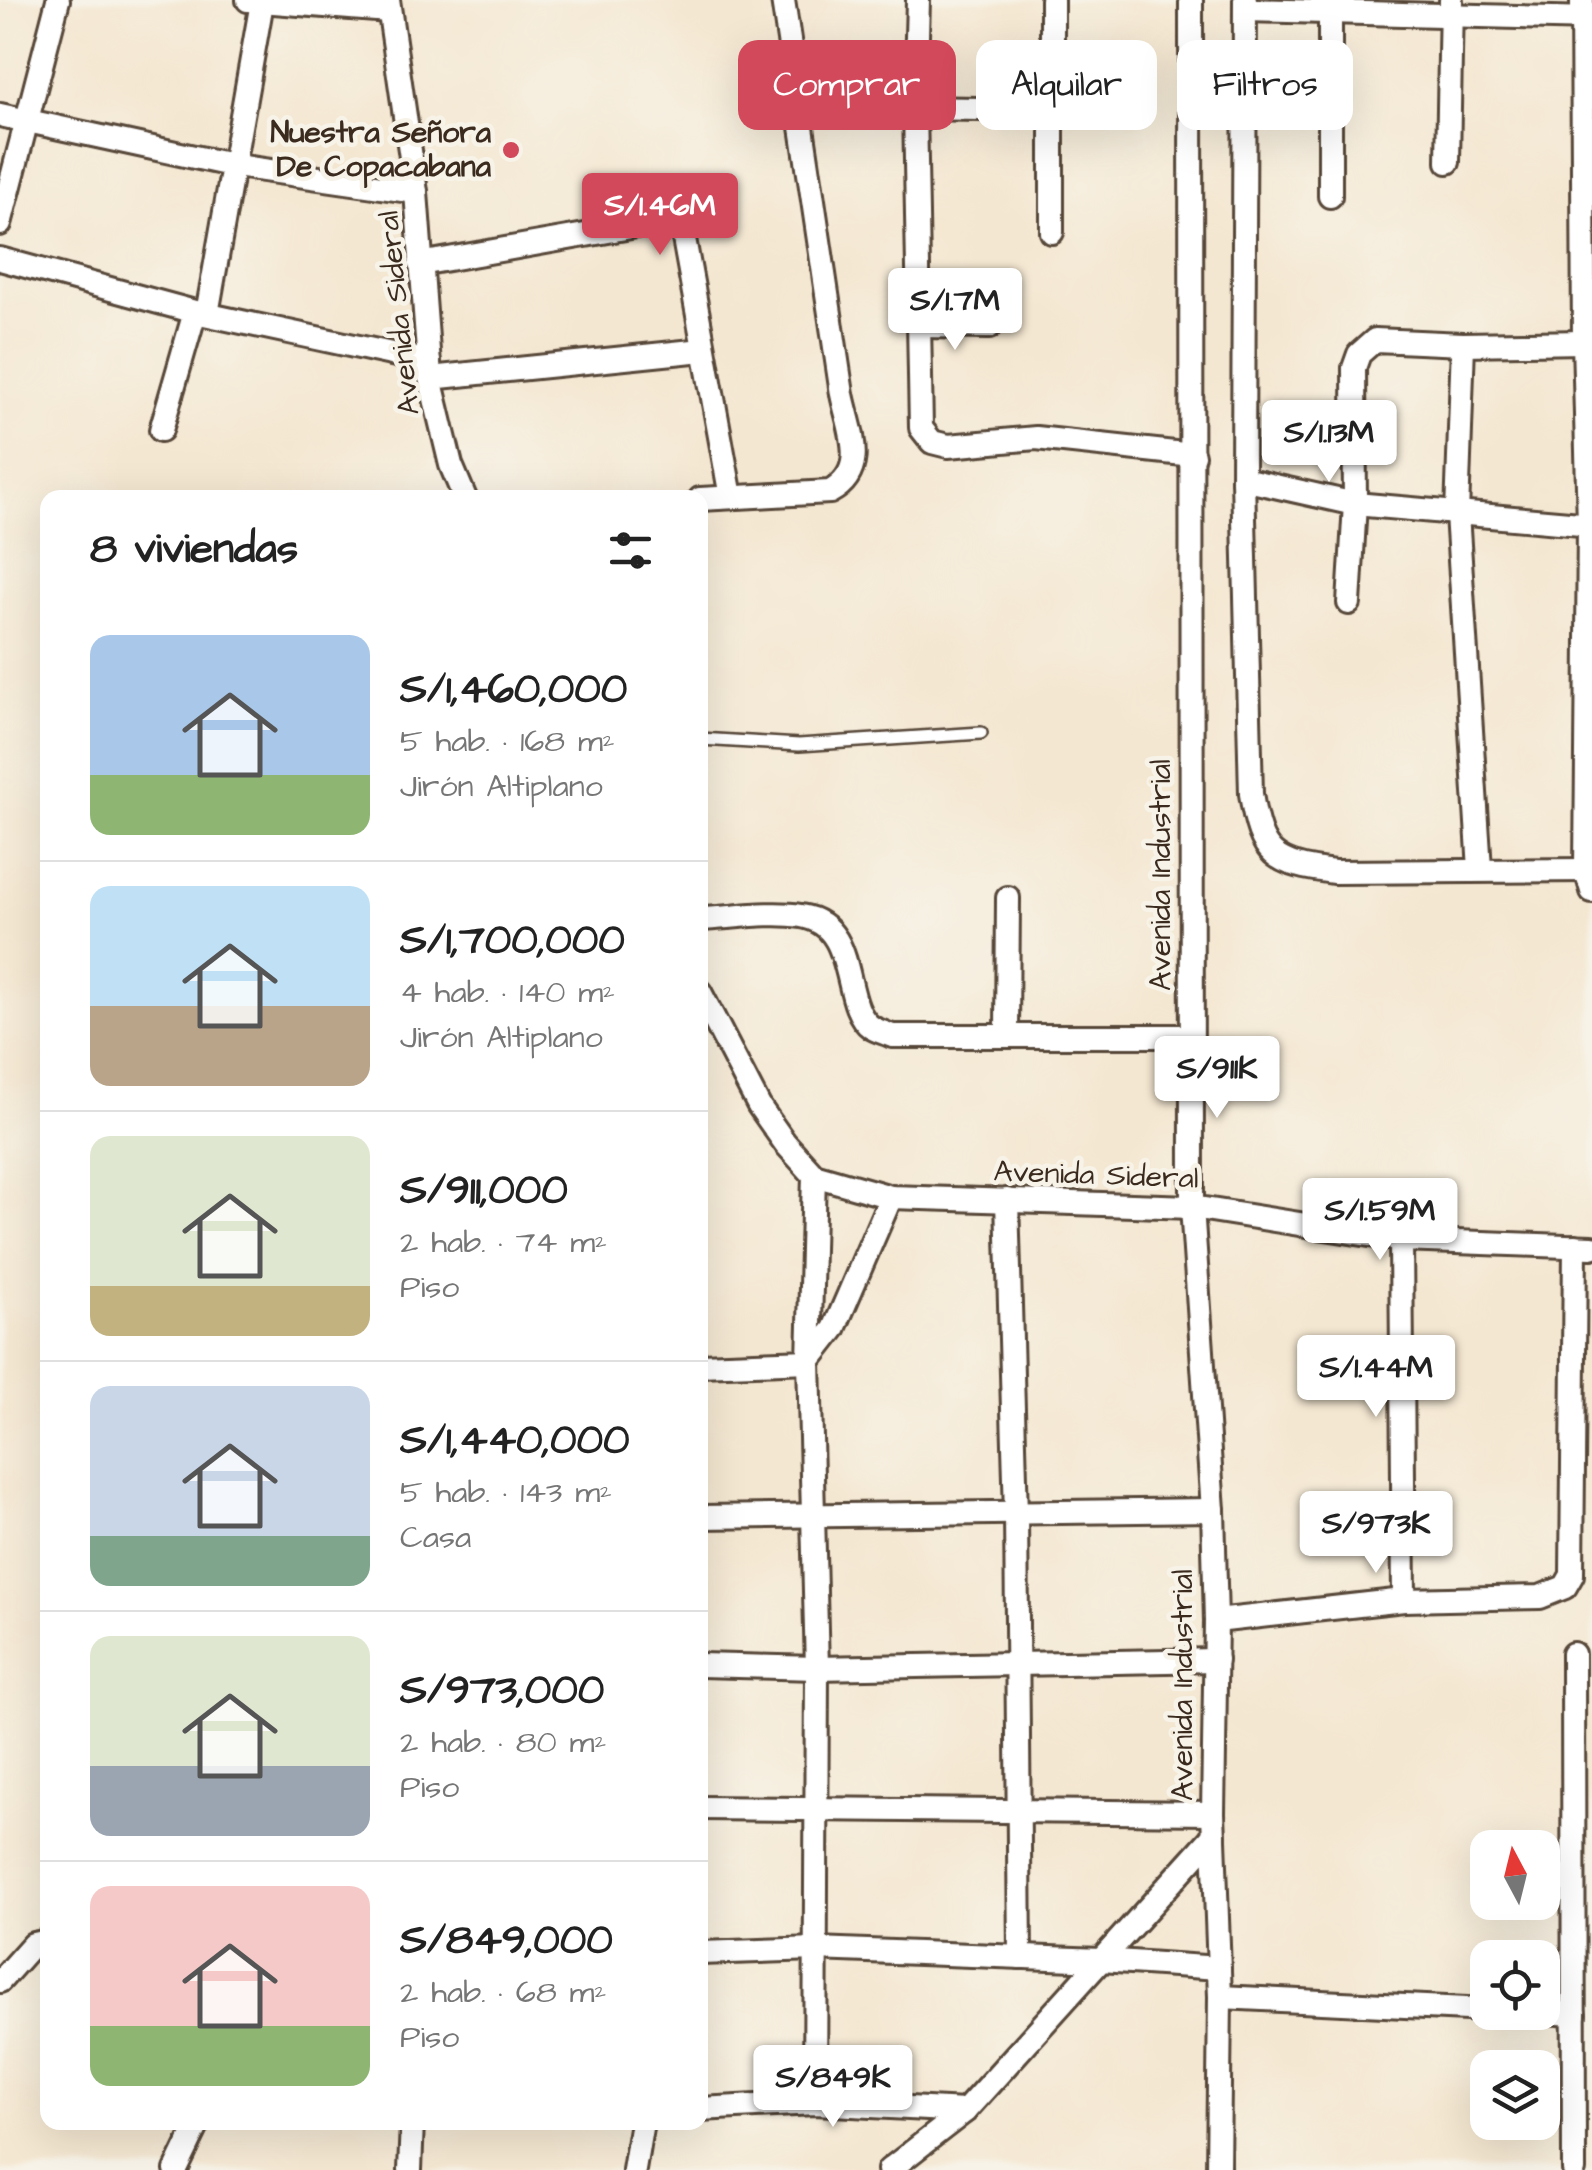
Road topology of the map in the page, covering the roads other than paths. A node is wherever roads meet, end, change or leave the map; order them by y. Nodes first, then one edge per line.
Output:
1 (58, 0) edge
2 (784, 0) edge
3 (918, 0) edge
4 (1052, 0) edge
5 (1190, 0) edge
6 (255, 1) edge
7 (1245, 5) edge
8 (388, 6) edge
9 (1330, 6) edge
10 (1451, 7) edge
11 (1586, 13) edge
12 (917, 40) edge
13 (1052, 40) edge
14 (0, 116) edge
15 (26, 124) junction
16 (917, 130) edge
17 (1052, 130) edge
18 (1448, 162) dead end
19 (236, 166) junction
20 (416, 192) junction
21 (1330, 196) dead end
22 (0, 224) edge
23 (1052, 232) dead end
24 (0, 259) edge
25 (420, 264) junction
26 (201, 313) junction
27 (921, 326) junction
28 (989, 326) dead end
29 (1584, 342) junction
30 (1463, 344) junction
31 (703, 350) junction
32 (429, 370) junction
33 (161, 430) dead end
34 (1192, 454) junction
35 (1243, 479) junction
36 (462, 490) edge
37 (731, 497) junction
38 (708, 498) edge
39 (1355, 504) junction
40 (1457, 514) junction
41 (1591, 524) edge
42 (1350, 603) dead end
43 (981, 733) dead end
44 (708, 739) edge
45 (1480, 869) junction
46 (1590, 877) edge
47 (1008, 898) dead end
48 (708, 919) edge
49 (708, 1007) edge
50 (1006, 1035) junction
51 (1190, 1036) junction
52 (814, 1175) junction
53 (892, 1197) junction
54 (1007, 1200) junction
55 (1192, 1207) junction
56 (1400, 1240) junction
57 (1584, 1246) edge
58 (808, 1361) junction
59 (708, 1364) edge
60 (1212, 1510) junction
61 (814, 1513) junction
62 (1016, 1514) junction
63 (708, 1517) edge
64 (1404, 1600) junction
65 (1216, 1621) junction
66 (1573, 1654) dead end
67 (1216, 1660) junction
68 (1016, 1664) junction
69 (708, 1665) edge
70 (817, 1668) junction
71 (708, 1808) edge
72 (818, 1808) junction
73 (1018, 1810) junction
74 (1213, 1824) junction
75 (40, 1943) edge
76 (816, 1949) junction
77 (708, 1953) edge
78 (1020, 1956) junction
79 (1101, 1960) junction
80 (1219, 1968) junction
81 (0, 1981) edge
82 (1220, 1997) junction
83 (1470, 2009) edge
84 (1560, 2013) edge
85 (1574, 2014) junction
86 (816, 2103) junction
87 (708, 2109) edge
88 (966, 2111) junction
89 (196, 2130) edge
90 (412, 2130) edge
91 (641, 2130) edge
92 (176, 2170) edge
93 (410, 2170) edge
94 (634, 2170) edge
95 (889, 2170) edge
96 (1218, 2170) edge
97 (1574, 2170) edge

1 - 15 street
2 - 37 street
3 - 12 street
4 - 13 street
5 - 34 street, Avenida Industrial
6 - 8 street
6 - 19 street
7 - 9 street
7 - 35 street
8 - 20 street, Avenida Sideral
9 - 10 street
9 - 21 street
10 - 11 street
10 - 18 street
11 - 29 street
14 - 15 street
15 - 19 street
15 - 22 street
16 - 27 street
17 - 23 street
19 - 20 street
19 - 26 street
20 - 25 street, Avenida Sideral
24 - 26 street
25 - 31 street
25 - 32 street, Avenida Sideral
26 - 32 street
26 - 33 street
27 - 28 street
27 - 34 street
29 - 30 street
29 - 41 street
30 - 39 street
30 - 40 street
31 - 32 street
31 - 37 street
32 - 36 street, Avenida Sideral
34 - 51 street, Avenida Industrial
35 - 39 street
35 - 45 street
37 - 38 street
39 - 40 street
39 - 42 street
40 - 41 street
40 - 45 street
41 - 46 street
43 - 44 lane
45 - 46 street
47 - 50 street
48 - 50 street
49 - 52 street
50 - 51 street
51 - 55 street, Avenida Industrial
52 - 53 street, Avenida Sideral
52 - 58 street
53 - 54 street, Avenida Sideral
53 - 58 street
54 - 55 street, Avenida Sideral
54 - 62 street
55 - 56 street, Avenida Sideral
55 - 60 street, Avenida Industrial
56 - 57 street, Avenida Sideral
56 - 64 street
57 - 64 street
58 - 59 street
58 - 61 street
60 - 62 street
60 - 65 street, Avenida Industrial
61 - 62 street
61 - 63 street
61 - 70 street
62 - 68 street
64 - 65 street
65 - 67 street, Avenida Industrial
66 - 85 street
67 - 68 street
67 - 74 street, Avenida Industrial
68 - 70 street
68 - 73 street
69 - 70 street
70 - 72 street
71 - 72 street
72 - 73 street
72 - 76 street
73 - 74 street
73 - 78 street
74 - 79 street
74 - 80 street, Avenida Industrial
75 - 81 street
76 - 77 street
76 - 78 street
76 - 86 street
78 - 79 street
79 - 80 street
79 - 88 street
80 - 82 street, Avenida Industrial
82 - 83 street
82 - 96 street, Avenida Industrial
84 - 85 street
85 - 97 street
86 - 87 street
86 - 88 street
88 - 95 street
89 - 92 street
90 - 93 street
91 - 94 street

